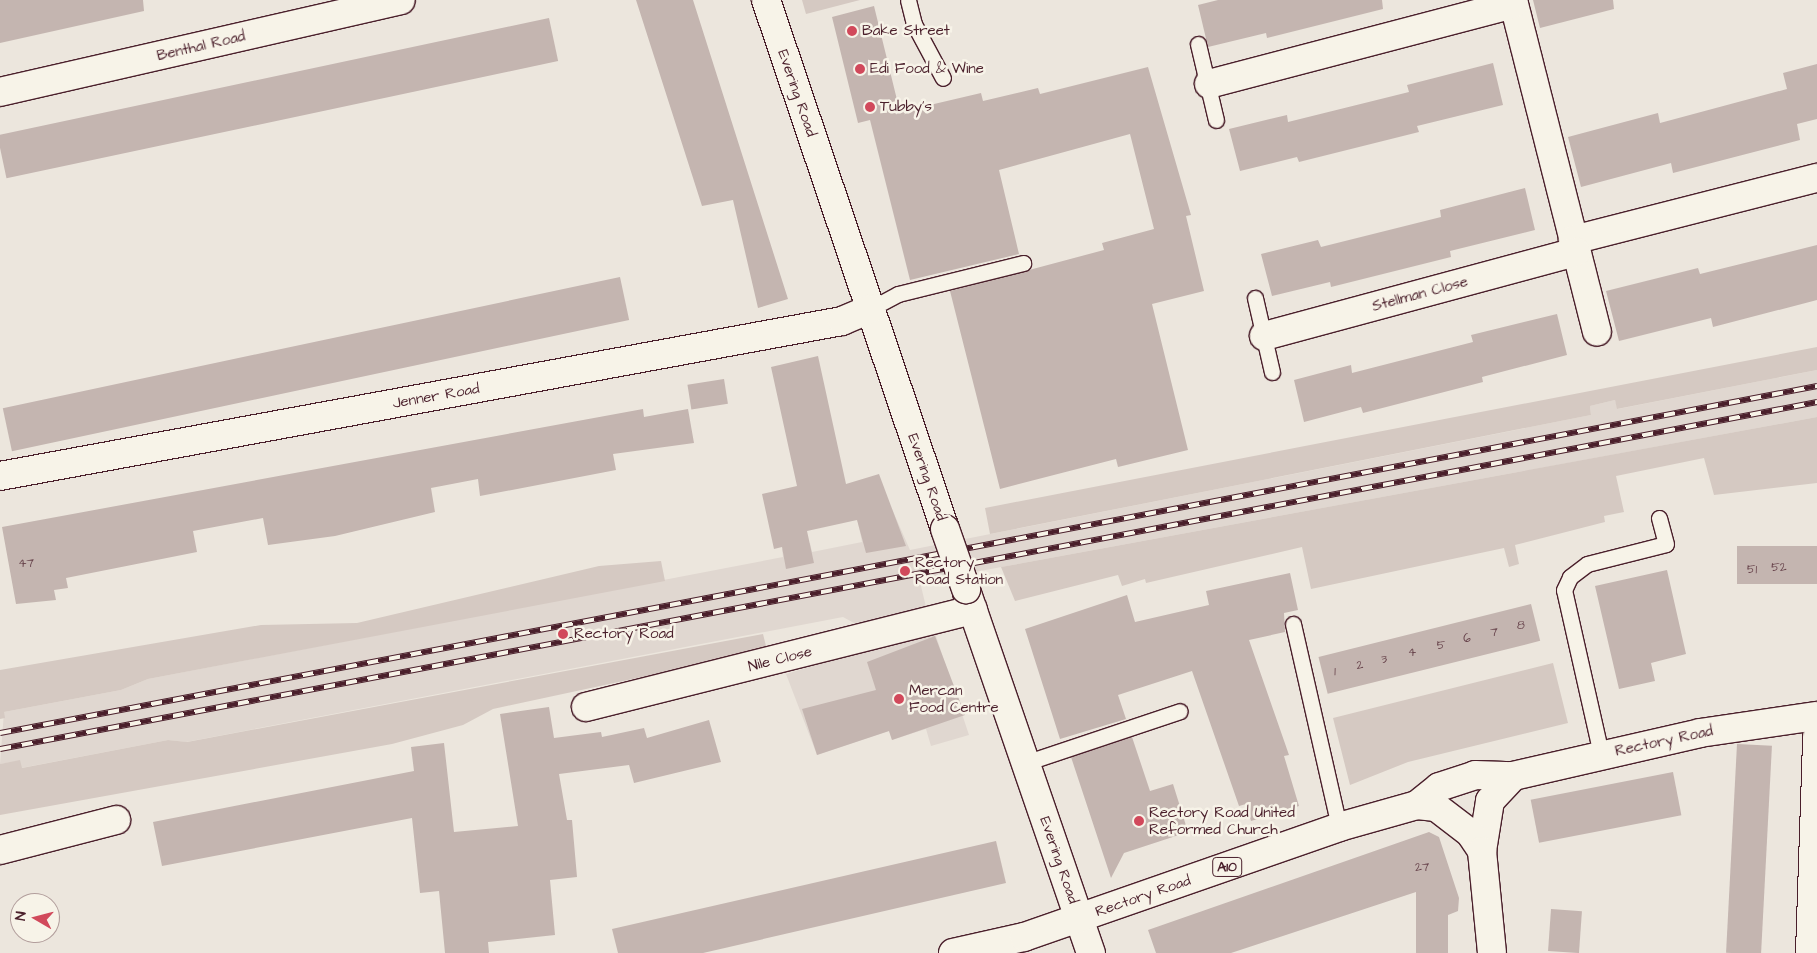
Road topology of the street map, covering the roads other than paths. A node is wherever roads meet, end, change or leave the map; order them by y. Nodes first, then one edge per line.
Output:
1 (401, 0) edge
2 (766, 0) edge
3 (908, 0) edge
4 (1513, 2) edge
5 (1198, 44) dead end
6 (943, 78) dead end
7 (1209, 84) junction
8 (0, 92) edge
9 (1216, 120) dead end
10 (1817, 178) edge
11 (1574, 246) junction
12 (1023, 263) dead end
13 (1256, 298) dead end
14 (870, 308) junction
15 (1597, 332) dead end
16 (1264, 336) junction
17 (1272, 372) dead end
18 (0, 476) edge
19 (1659, 518) dead end
20 (969, 600) junction
21 (1293, 624) dead end
22 (586, 707) dead end
23 (1180, 711) dead end
24 (1817, 716) edge
25 (1817, 737) edge
26 (1601, 754) junction
27 (1025, 763) junction
28 (1512, 776) junction
29 (1417, 805) junction
30 (116, 820) dead end
31 (1339, 827) junction
32 (0, 850) edge
33 (1482, 851) junction
34 (1079, 918) junction
35 (953, 953) edge
36 (1091, 953) edge
37 (1492, 953) edge
38 (1810, 953) edge

1 - 8 main road, Benthal Road
2 - 14 main road, Evering Road
3 - 6 lane
4 - 7 main road
4 - 11 main road
5 - 7 lane
7 - 9 lane
10 - 11 main road, Stellman Close
11 - 15 main road
11 - 16 main road, Stellman Close
12 - 14 lane
13 - 16 lane
14 - 18 main road, Jenner Road
14 - 20 main road, Evering Road, bridge
16 - 17 lane
19 - 26 lane
20 - 22 main road, Nile Close
20 - 27 main road, Evering Road
21 - 31 lane
23 - 27 lane
24 - 26 main road, Rectory Road
25 - 38 main road
26 - 28 main road, Rectory Road
27 - 34 main road, Evering Road
28 - 29 main road, Rectory Road
28 - 33 main road
29 - 31 main road, Rectory Road / A10
29 - 33 main road, Rectory Road / A10
30 - 32 main road
31 - 34 main road, Rectory Road / A10
33 - 37 main road
34 - 35 main road, Rectory Road / A10
34 - 36 main road, Evering Road

